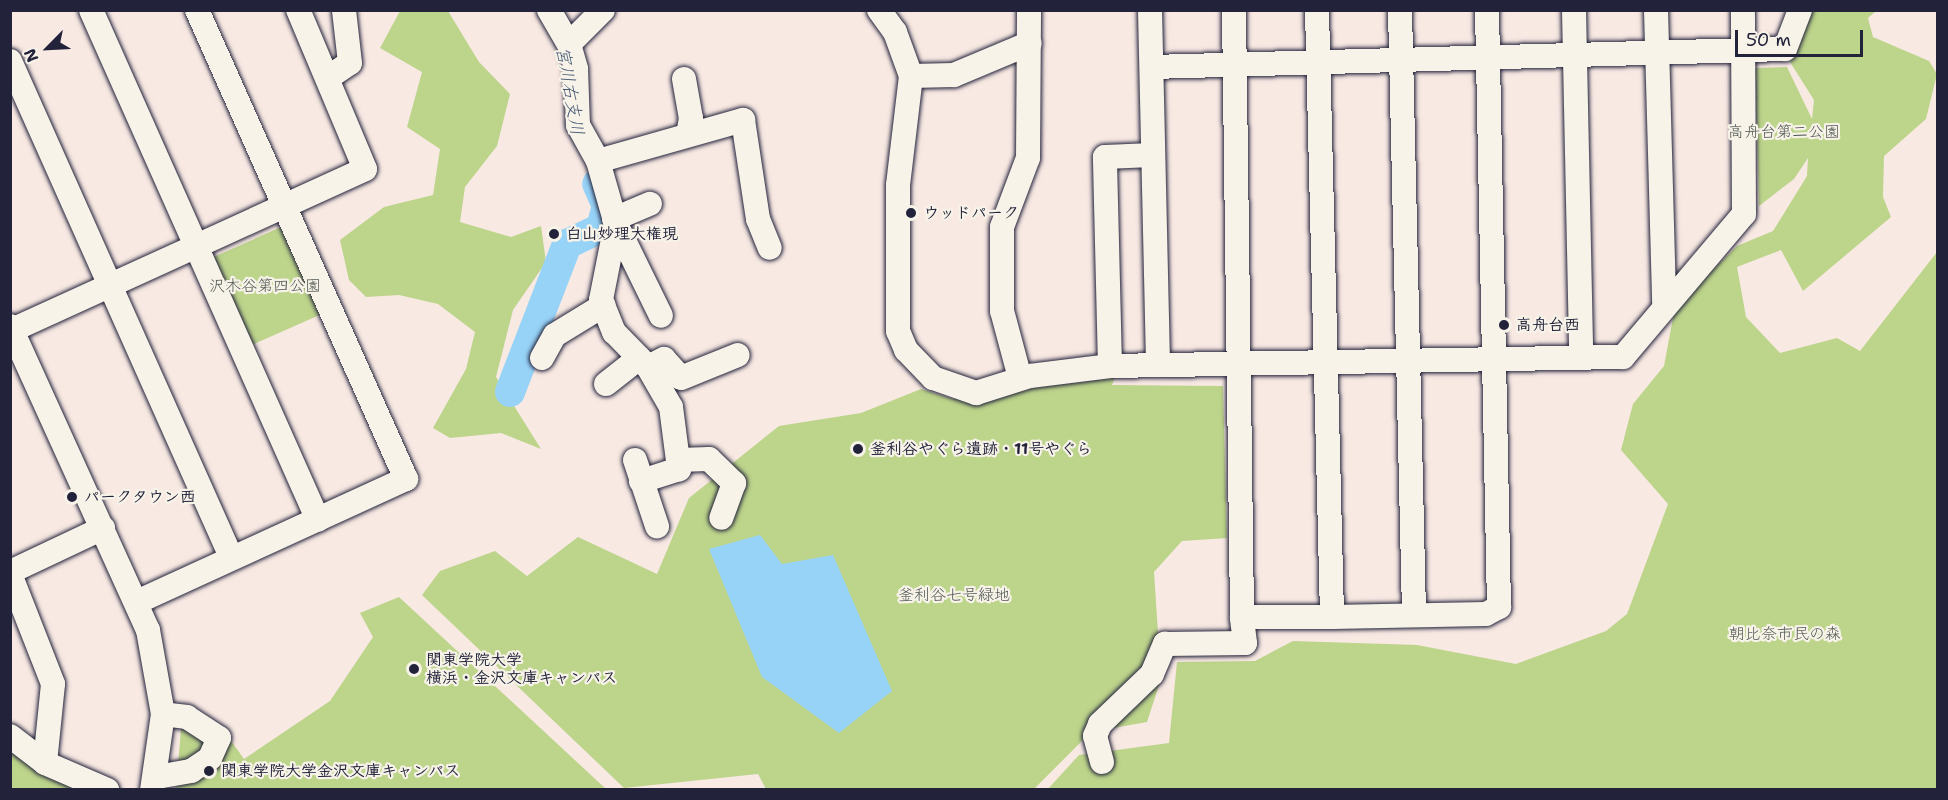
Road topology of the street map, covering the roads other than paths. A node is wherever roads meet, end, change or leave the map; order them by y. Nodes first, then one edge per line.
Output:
1 (91, 10) edge
2 (197, 10) edge
3 (298, 10) edge
4 (344, 10) edge
5 (549, 10) edge
6 (603, 10) edge
7 (879, 10) edge
8 (1029, 10) edge
9 (1150, 10) edge
10 (1234, 10) edge
11 (1317, 10) edge
12 (1400, 10) edge
13 (1487, 10) edge
14 (1574, 10) edge
15 (1656, 10) edge
16 (1743, 10) edge
17 (1800, 10) edge
18 (1030, 43) junction
19 (568, 44) junction
20 (1745, 52) junction
21 (1657, 56) junction
22 (1576, 58) junction
23 (1488, 59) junction
24 (10, 61) edge
25 (1401, 63) junction
26 (1318, 64) junction
27 (1234, 65) junction
28 (1152, 67) junction
29 (911, 76) junction
30 (329, 77) junction
31 (684, 79) dead end
32 (688, 135) junction
33 (1152, 155) junction
34 (598, 161) junction
35 (650, 204) dead end
36 (285, 208) junction
37 (615, 221) junction
38 (196, 247) junction
39 (770, 248) dead end
40 (108, 289) junction
41 (1664, 303) junction
42 (604, 305) junction
43 (661, 316) dead end
44 (11, 329) edge
45 (738, 355) dead end
46 (1581, 356) junction
47 (542, 358) dead end
48 (1495, 359) junction
49 (1406, 362) junction
50 (644, 363) junction
51 (1325, 364) junction
52 (1158, 365) junction
53 (1240, 365) junction
54 (1110, 366) junction
55 (681, 378) junction
56 (1020, 378) junction
57 (606, 384) dead end
58 (671, 407) junction
59 (678, 459) junction
60 (721, 518) dead end
61 (318, 520) junction
62 (657, 526) dead end
63 (104, 528) junction
64 (231, 557) junction
65 (10, 573) edge
66 (137, 602) junction
67 (1414, 615) junction
68 (1242, 617) junction
69 (1332, 617) junction
70 (163, 714) junction
71 (10, 736) edge
72 (1102, 762) dead end
73 (45, 763) junction
74 (154, 783) edge
75 (107, 789) edge

1 - 38 street
2 - 36 street
3 - 30 street
4 - 30 street
5 - 19 street
6 - 19 street
7 - 29 street
8 - 18 street
9 - 28 street
10 - 27 street
11 - 26 street
12 - 25 street
13 - 23 street
14 - 22 street
15 - 21 street
16 - 20 street
17 - 20 street
18 - 29 street
18 - 56 street
19 - 34 street
20 - 21 street
20 - 41 street
21 - 22 street
21 - 41 street
22 - 23 street
22 - 46 street
23 - 25 street
23 - 48 street
24 - 40 street
25 - 26 street
25 - 49 street
26 - 27 street
26 - 51 street
27 - 28 street
27 - 53 street
28 - 33 street
29 - 56 street
30 - 36 street
31 - 32 street
32 - 34 street
32 - 39 street
33 - 52 street
33 - 54 street
34 - 37 street
35 - 37 street
36 - 38 street
36 - 61 street
37 - 42 street
37 - 43 street
38 - 40 street
38 - 61 street
40 - 44 street
40 - 64 street
41 - 46 street
42 - 47 street
42 - 50 street
44 - 63 street
45 - 55 street
46 - 48 street
48 - 49 street
48 - 67 street
49 - 51 street
49 - 67 street
50 - 55 street
50 - 57 street
50 - 58 street
51 - 53 street
51 - 69 street
52 - 53 street
52 - 54 street
53 - 68 street
54 - 56 street
55 - 58 street
58 - 59 street
59 - 60 street
59 - 62 street
61 - 64 street
63 - 65 street
63 - 66 street
64 - 66 street
65 - 73 street
66 - 70 street
67 - 69 street
68 - 69 street
68 - 72 street
70 - 74 street
70 - 74 street
71 - 73 street
73 - 75 street

